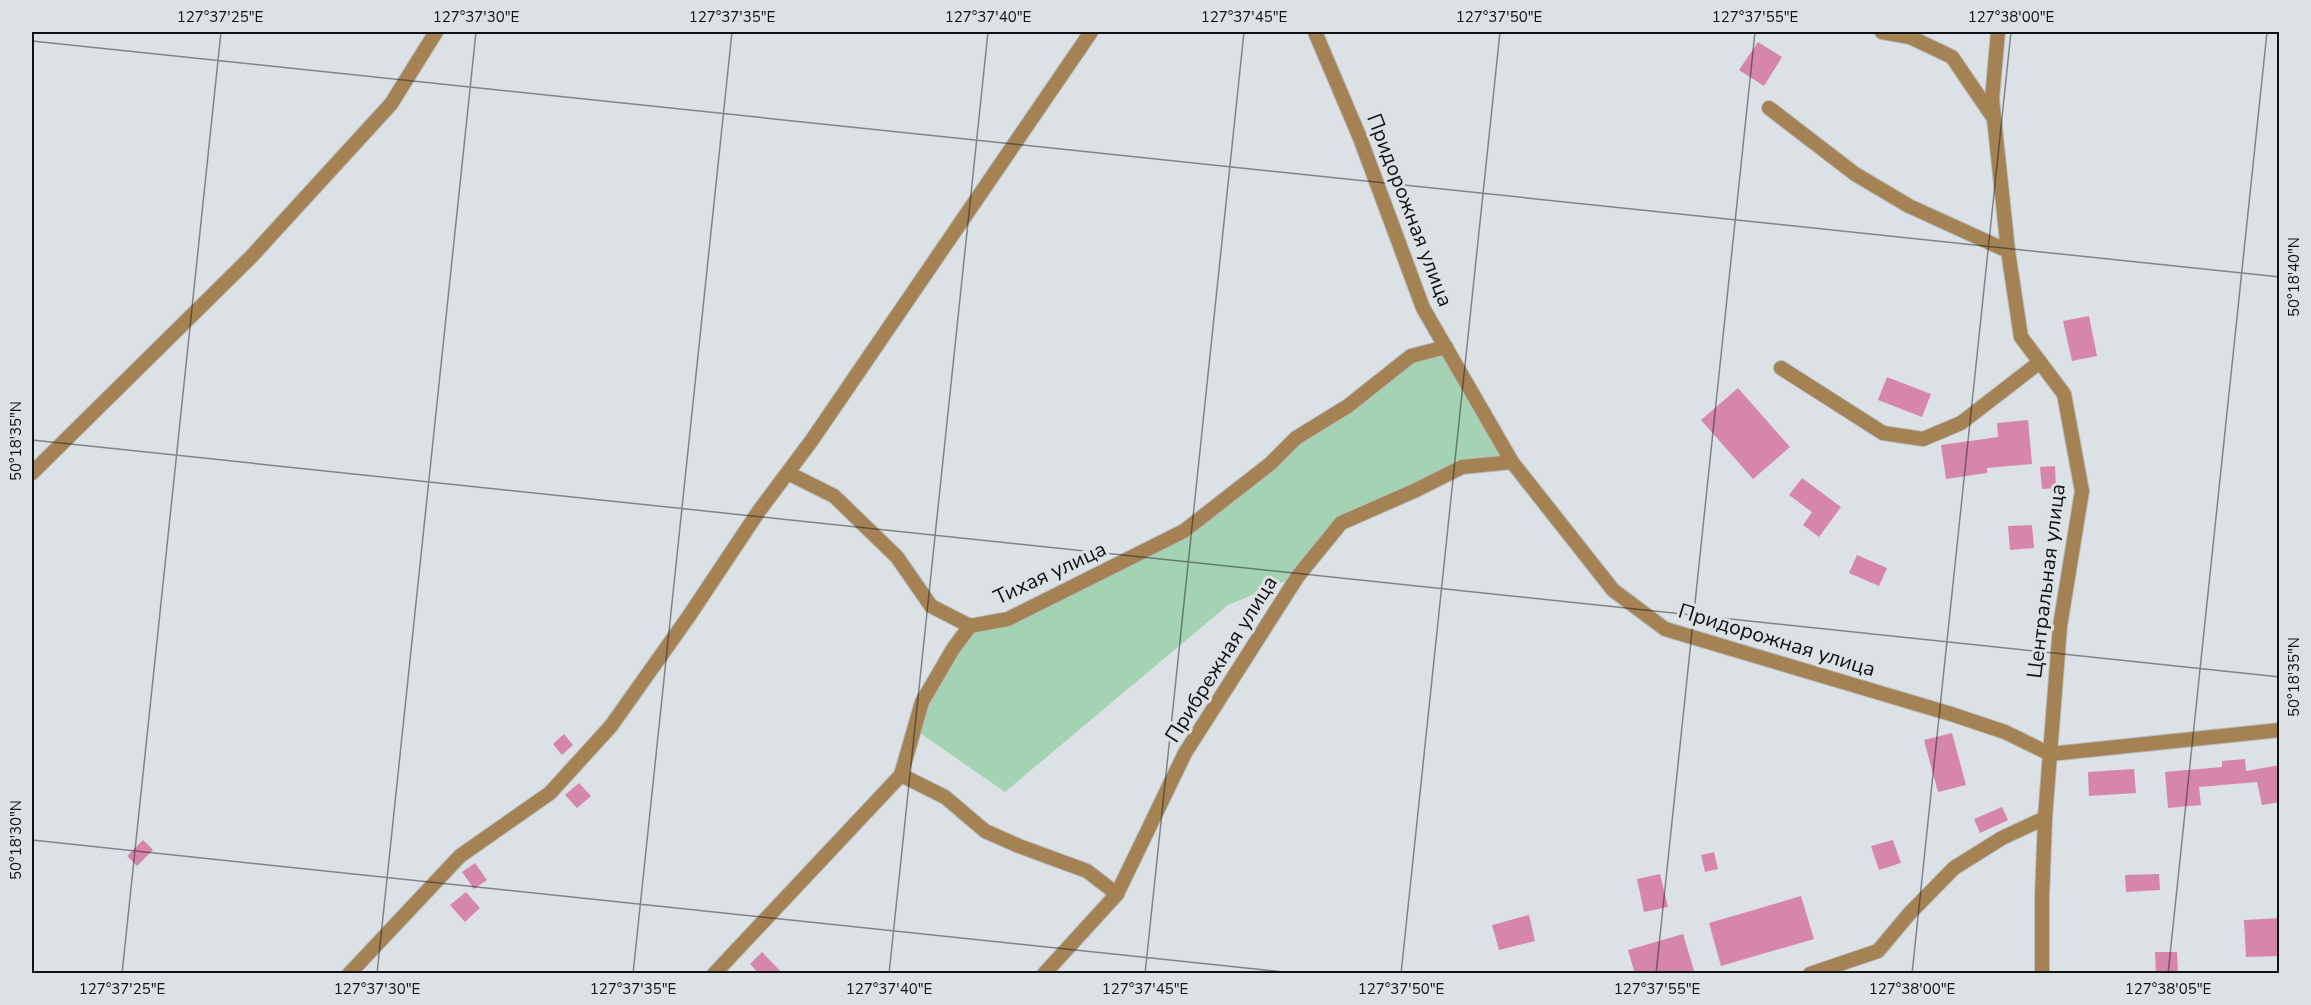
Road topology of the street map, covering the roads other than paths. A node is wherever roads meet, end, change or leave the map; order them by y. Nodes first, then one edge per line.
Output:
1 (436, 32) edge
2 (1091, 32) edge
3 (1315, 32) edge
4 (1882, 32) edge
5 (1998, 32) edge
6 (1769, 108) dead end
7 (1995, 118) junction
8 (2008, 250) junction
9 (1446, 347) junction
10 (2040, 362) junction
11 (1781, 368) dead end
12 (1512, 462) junction
13 (32, 473) edge
14 (788, 473) junction
15 (970, 626) junction
16 (2280, 730) edge
17 (2050, 754) junction
18 (901, 775) junction
19 (2045, 818) junction
20 (1117, 894) junction
21 (349, 974) edge
22 (714, 974) edge
23 (1044, 974) edge
24 (1810, 974) edge
25 (2042, 974) edge

1 - 13 street
2 - 14 street
3 - 9 street, Придорожная улица
4 - 7 street
5 - 7 street, Центральная улица
6 - 8 street
7 - 8 street, Центральная улица
8 - 10 street, Центральная улица
9 - 12 street, Придорожная улица
9 - 15 street, Тихая улица
10 - 11 street
10 - 17 street, Центральная улица
12 - 17 street, Придорожная улица
12 - 20 street, Прибрежная улица
14 - 15 street
14 - 21 street
15 - 18 street
16 - 17 street
17 - 19 street, Центральная улица
18 - 20 street
18 - 22 street
19 - 24 street
19 - 25 street, Центральная улица
20 - 23 street, Прибрежная улица

